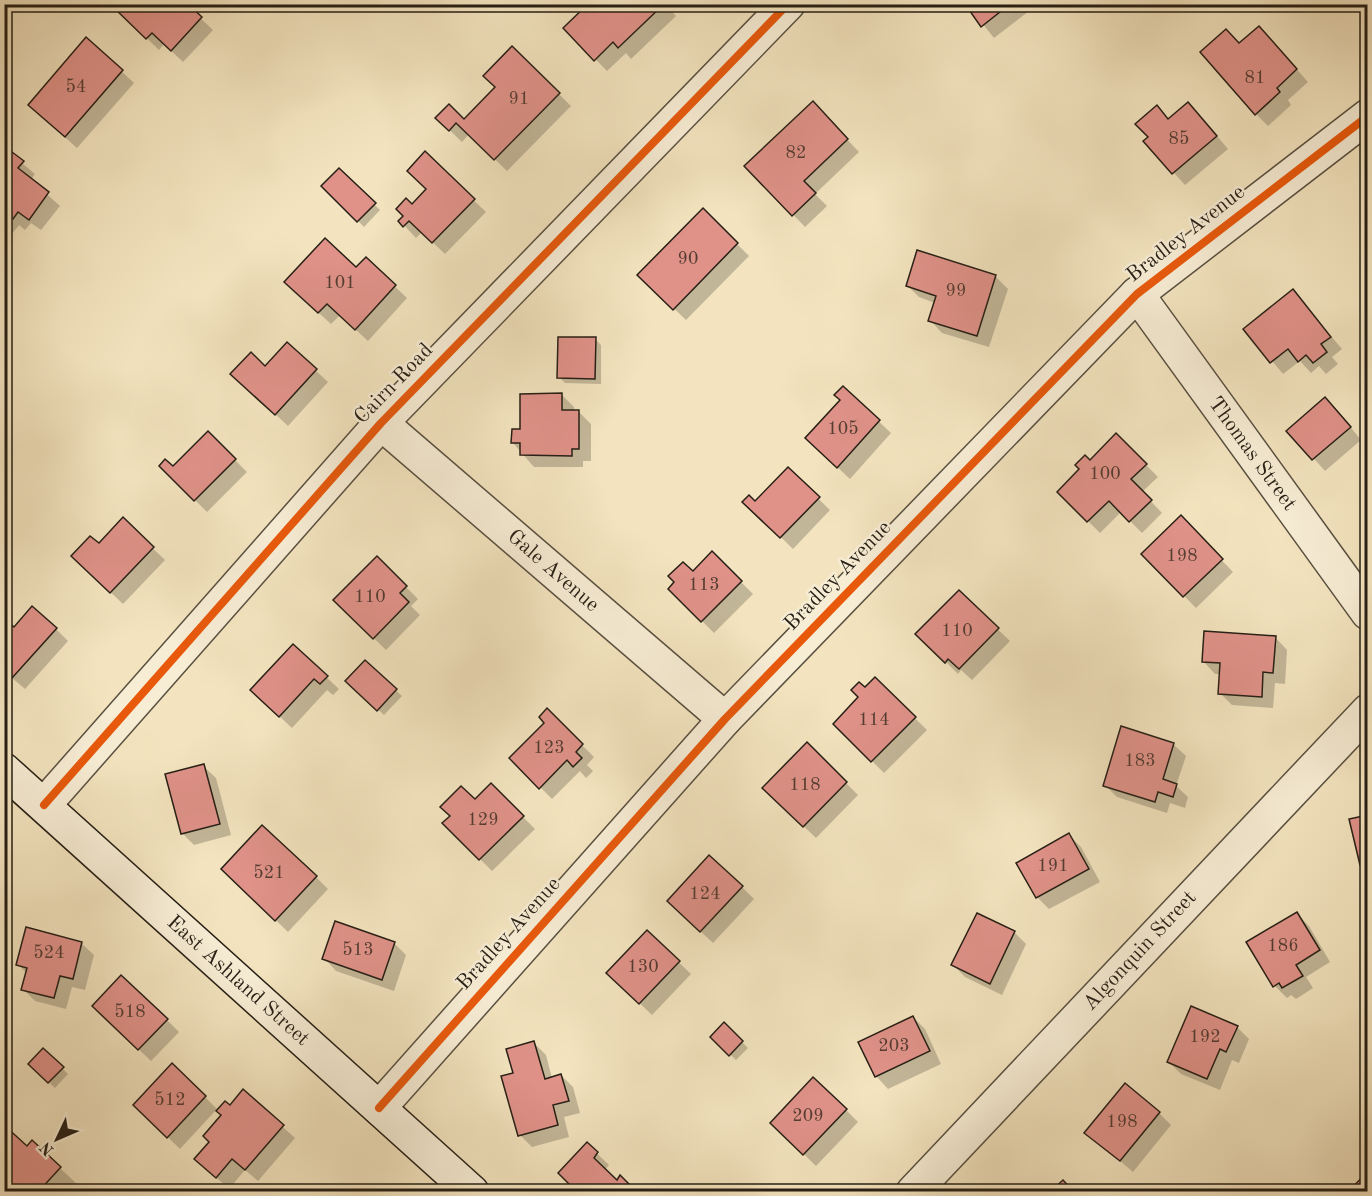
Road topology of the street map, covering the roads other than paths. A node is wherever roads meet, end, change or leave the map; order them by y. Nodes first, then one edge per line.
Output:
1 (788, 4) edge
2 (1368, 116) edge
3 (1137, 294) junction
4 (381, 423) junction
5 (1368, 613) edge
6 (1368, 711) edge
7 (724, 719) junction
8 (4, 770) edge
9 (44, 805) junction
10 (379, 1108) junction
11 (472, 1191) edge
12 (913, 1191) edge

1 - 4 street, Cairn Road
2 - 3 street, Bradley Avenue
3 - 5 street, Thomas Street
3 - 7 street, Bradley Avenue
4 - 7 street, Gale Avenue
4 - 9 street, Cairn Road
6 - 12 street, Algonquin Street
7 - 10 street, Bradley Avenue
8 - 9 street, East Ashland Street
9 - 10 street, East Ashland Street
10 - 11 street, East Ashland Street

